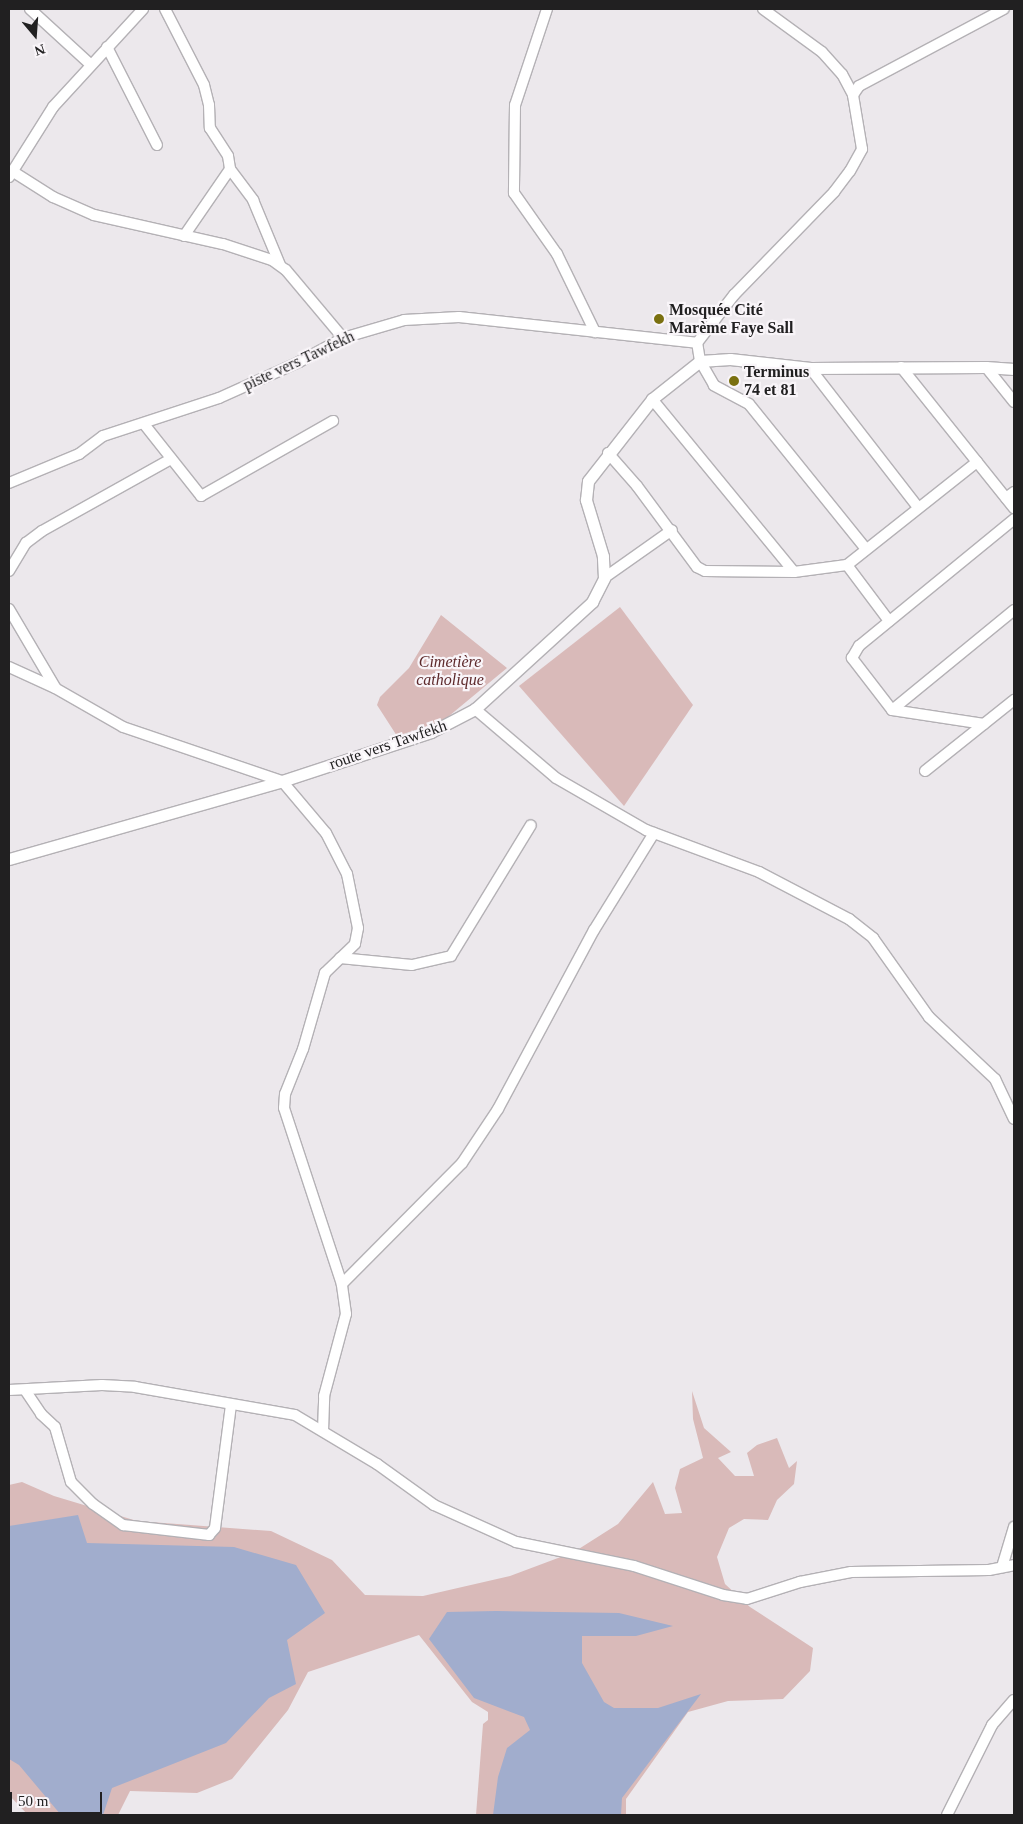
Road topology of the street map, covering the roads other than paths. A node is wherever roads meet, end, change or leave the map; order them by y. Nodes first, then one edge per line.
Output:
1 (30, 9) edge
2 (165, 9) edge
3 (547, 9) edge
4 (763, 9) edge
5 (1004, 9) edge
6 (136, 11) edge
7 (106, 47) junction
8 (90, 64) junction
9 (853, 95) junction
10 (157, 145) dead end
11 (230, 169) junction
12 (10, 174) edge
13 (184, 236) junction
14 (280, 265) junction
15 (595, 332) junction
16 (343, 338) junction
17 (697, 343) junction
18 (700, 361) junction
19 (901, 367) junction
20 (986, 367) junction
21 (810, 368) junction
22 (1014, 370) edge
23 (652, 399) junction
24 (1014, 402) edge
25 (333, 421) dead end
26 (144, 424) junction
27 (608, 453) junction
28 (171, 459) junction
29 (977, 462) junction
30 (9, 483) edge
31 (1010, 495) edge
32 (918, 507) junction
33 (1014, 508) edge
34 (1014, 520) edge
35 (672, 530) junction
36 (866, 549) junction
37 (847, 565) junction
38 (9, 571) edge
39 (794, 572) junction
40 (604, 578) junction
41 (9, 609) edge
42 (1014, 610) edge
43 (889, 621) junction
44 (9, 667) edge
45 (55, 688) junction
46 (1014, 700) edge
47 (474, 709) junction
48 (892, 710) junction
49 (984, 724) junction
50 (925, 771) dead end
51 (282, 780) junction
52 (531, 824) dead end
53 (654, 833) junction
54 (9, 859) edge
55 (340, 958) junction
56 (1014, 1119) edge
57 (342, 1284) junction
58 (9, 1390) edge
59 (25, 1390) junction
60 (231, 1405) junction
61 (323, 1431) junction
62 (1014, 1527) edge
63 (1014, 1565) edge
64 (1002, 1567) junction
65 (1014, 1700) edge
66 (946, 1815) edge

1 - 8 street
2 - 11 street
3 - 15 street
4 - 9 street
5 - 9 street
6 - 7 street
7 - 8 street
7 - 10 street
8 - 12 street
9 - 17 street
11 - 13 street
11 - 14 street
12 - 13 street
13 - 14 street
14 - 16 street
15 - 16 street, piste vers Tawfekh
15 - 17 street, piste vers Tawfekh
16 - 26 street, piste vers Tawfekh
17 - 18 street
18 - 21 street
18 - 23 street
18 - 36 street
19 - 20 street
19 - 21 street
19 - 29 street
20 - 22 street
20 - 24 street
21 - 32 street
23 - 27 street
23 - 39 street
25 - 28 street
26 - 28 street
26 - 30 street, piste vers Tawfekh
27 - 35 street
27 - 40 street
28 - 38 street
29 - 31 street
29 - 32 street
31 - 33 street
32 - 36 street
34 - 43 street
35 - 39 street
35 - 40 street
36 - 37 street
37 - 39 street
37 - 43 street
40 - 47 street, route vers Tawfekh
41 - 45 street
42 - 48 street
43 - 48 street
44 - 45 street
45 - 51 street
46 - 49 street
47 - 51 street, route vers Tawfekh
47 - 53 street
48 - 49 street
49 - 50 street
51 - 54 street, route vers Tawfekh
51 - 55 street
52 - 55 street
53 - 56 street
53 - 57 street
55 - 57 street
57 - 61 street
58 - 59 street
59 - 60 street
59 - 60 street
60 - 61 street
61 - 64 street
62 - 64 street
63 - 64 street
65 - 66 street

